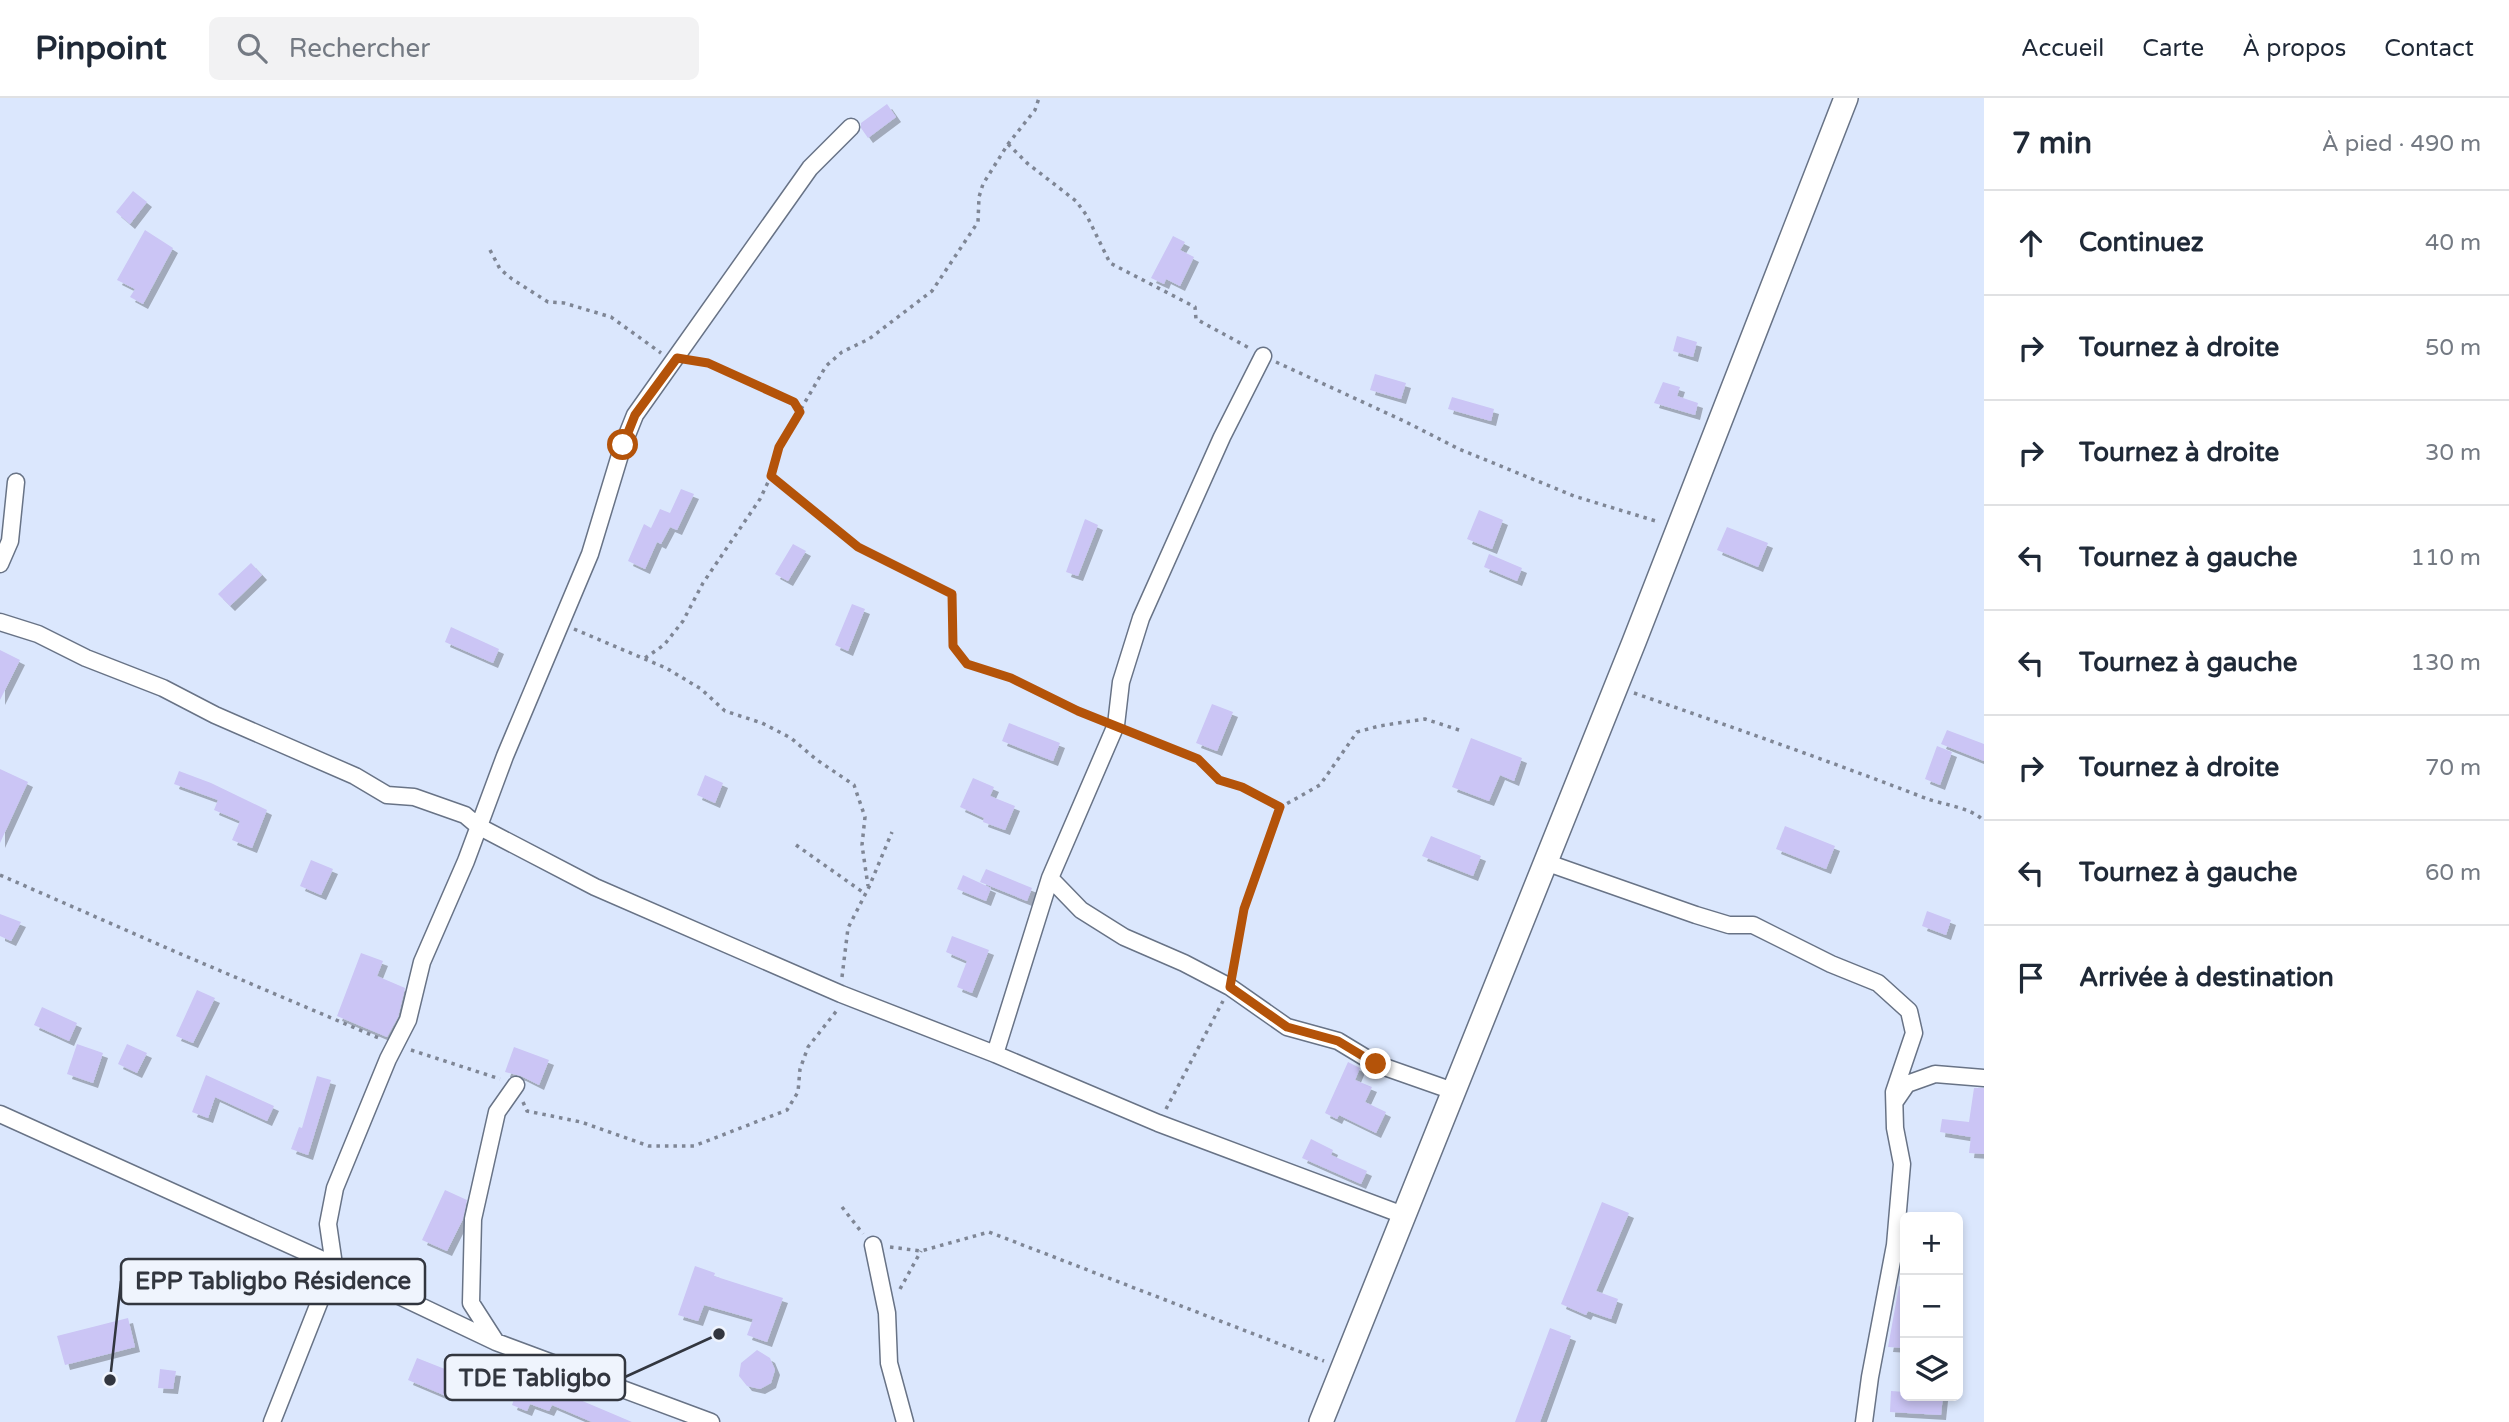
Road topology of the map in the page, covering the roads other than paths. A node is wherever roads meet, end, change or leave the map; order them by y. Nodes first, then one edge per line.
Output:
1 (1846, 98) edge
2 (852, 127) dead end
3 (1263, 356) road end
4 (16, 482) dead end
5 (0, 564) edge
6 (0, 622) edge
7 (478, 826) junction
8 (1545, 862) junction
9 (1050, 878) junction
10 (995, 1054) junction
11 (1984, 1078) edge
12 (516, 1085) road end
13 (1453, 1091) junction
14 (1894, 1103) junction
15 (0, 1114) edge
16 (1403, 1215) junction
17 (873, 1245) road end
18 (334, 1265) junction
19 (496, 1342) junction
20 (272, 1422) edge
21 (711, 1422) edge
22 (905, 1422) edge
23 (1321, 1422) edge
24 (1864, 1422) edge

1 - 8 street
2 - 7 street
3 - 9 street
4 - 5 street
6 - 7 street
7 - 10 street
7 - 18 street
8 - 13 street
8 - 14 street
9 - 10 street
9 - 13 street
10 - 16 street
11 - 14 street
12 - 19 street
13 - 16 street
14 - 24 street
15 - 18 street
16 - 23 street
17 - 22 street
18 - 19 street
18 - 20 street
19 - 21 street

